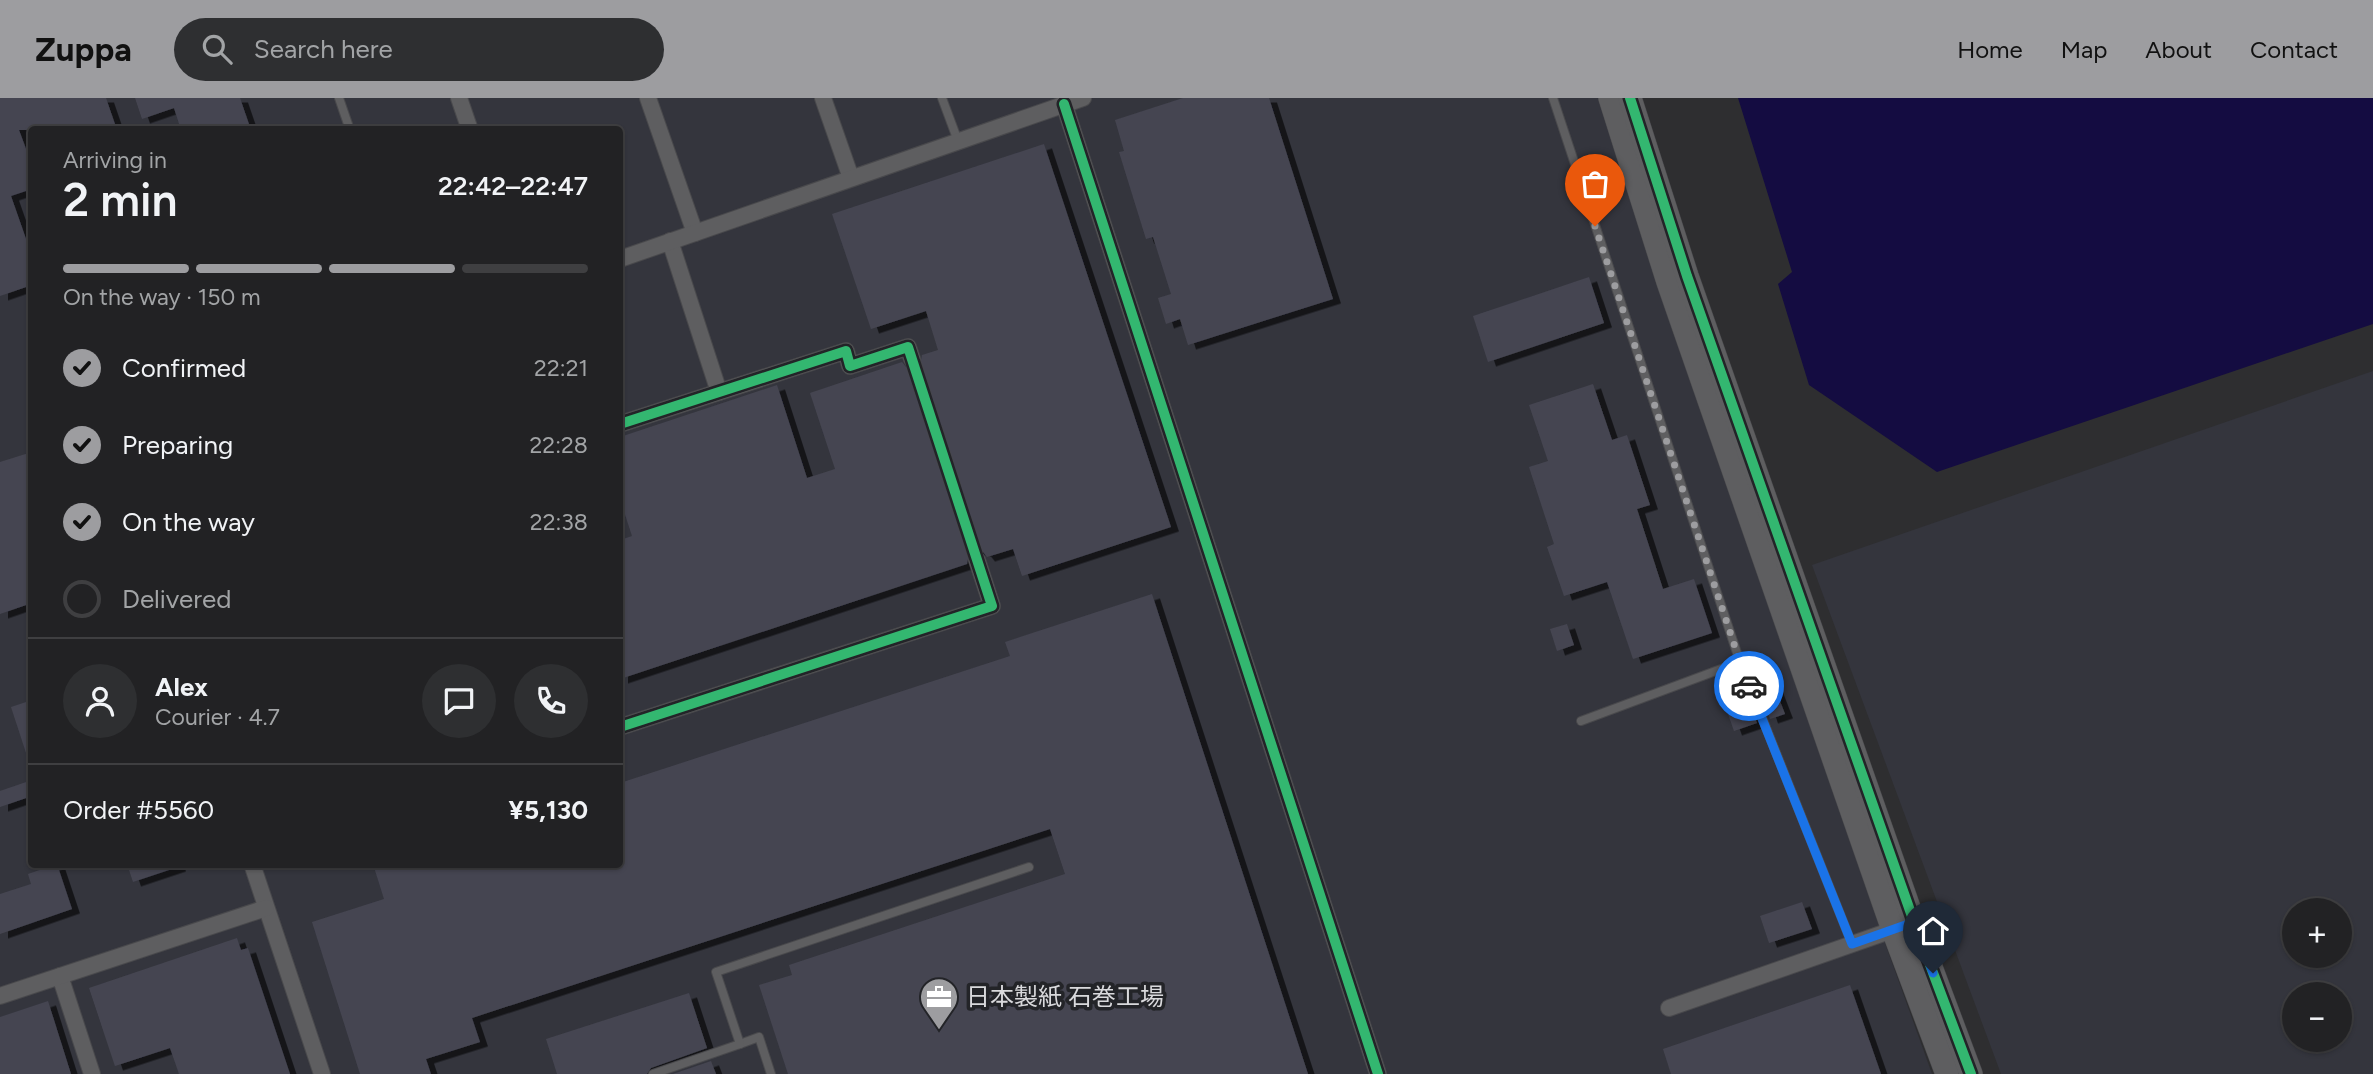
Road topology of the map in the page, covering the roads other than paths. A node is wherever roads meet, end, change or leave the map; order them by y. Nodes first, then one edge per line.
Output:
1 (339, 98) edge
2 (459, 98) edge
3 (648, 98) edge
4 (823, 98) edge
5 (942, 98) edge
6 (1083, 98) edge
7 (1553, 98) edge
8 (1610, 98) edge
9 (1630, 98) edge
10 (1062, 101) edge
11 (349, 126) edge
12 (469, 126) edge
13 (958, 141) junction
14 (851, 178) junction
15 (695, 233) junction
16 (670, 241) junction
17 (623, 258) edge
18 (912, 359) dead end
19 (719, 392) junction
20 (623, 423) edge
21 (977, 560) tunnel mouth
22 (1740, 662) junction
23 (1581, 721) dead end
24 (623, 726) edge
25 (1029, 867) dead end
26 (253, 868) edge
27 (266, 908) junction
28 (1903, 926) junction
29 (1852, 944) junction
30 (60, 976) junction
31 (0, 996) edge
32 (1669, 1008) dead end
33 (740, 1044) junction
34 (92, 1074) edge
35 (322, 1074) edge
36 (653, 1074) edge
37 (771, 1074) edge
38 (1378, 1074) edge
39 (1947, 1074) edge
40 (1971, 1074) edge

1 - 11 lane
2 - 12 street
3 - 15 street
4 - 14 street
5 - 13 lane
6 - 10 street
7 - 22 lane
8 - 28 street
9 - 28 street
10 - 13 street
10 - 38 street
13 - 14 street
14 - 15 street
15 - 16 street
16 - 17 street
16 - 19 street
18 - 19 street
19 - 20 street
21 - 24 street
22 - 23 lane
22 - 29 lane
25 - 33 lane
26 - 27 street
27 - 30 street
27 - 35 street
28 - 29 street
28 - 39 street
28 - 40 street
29 - 32 street
30 - 31 street
30 - 34 street
33 - 36 lane
33 - 37 lane

